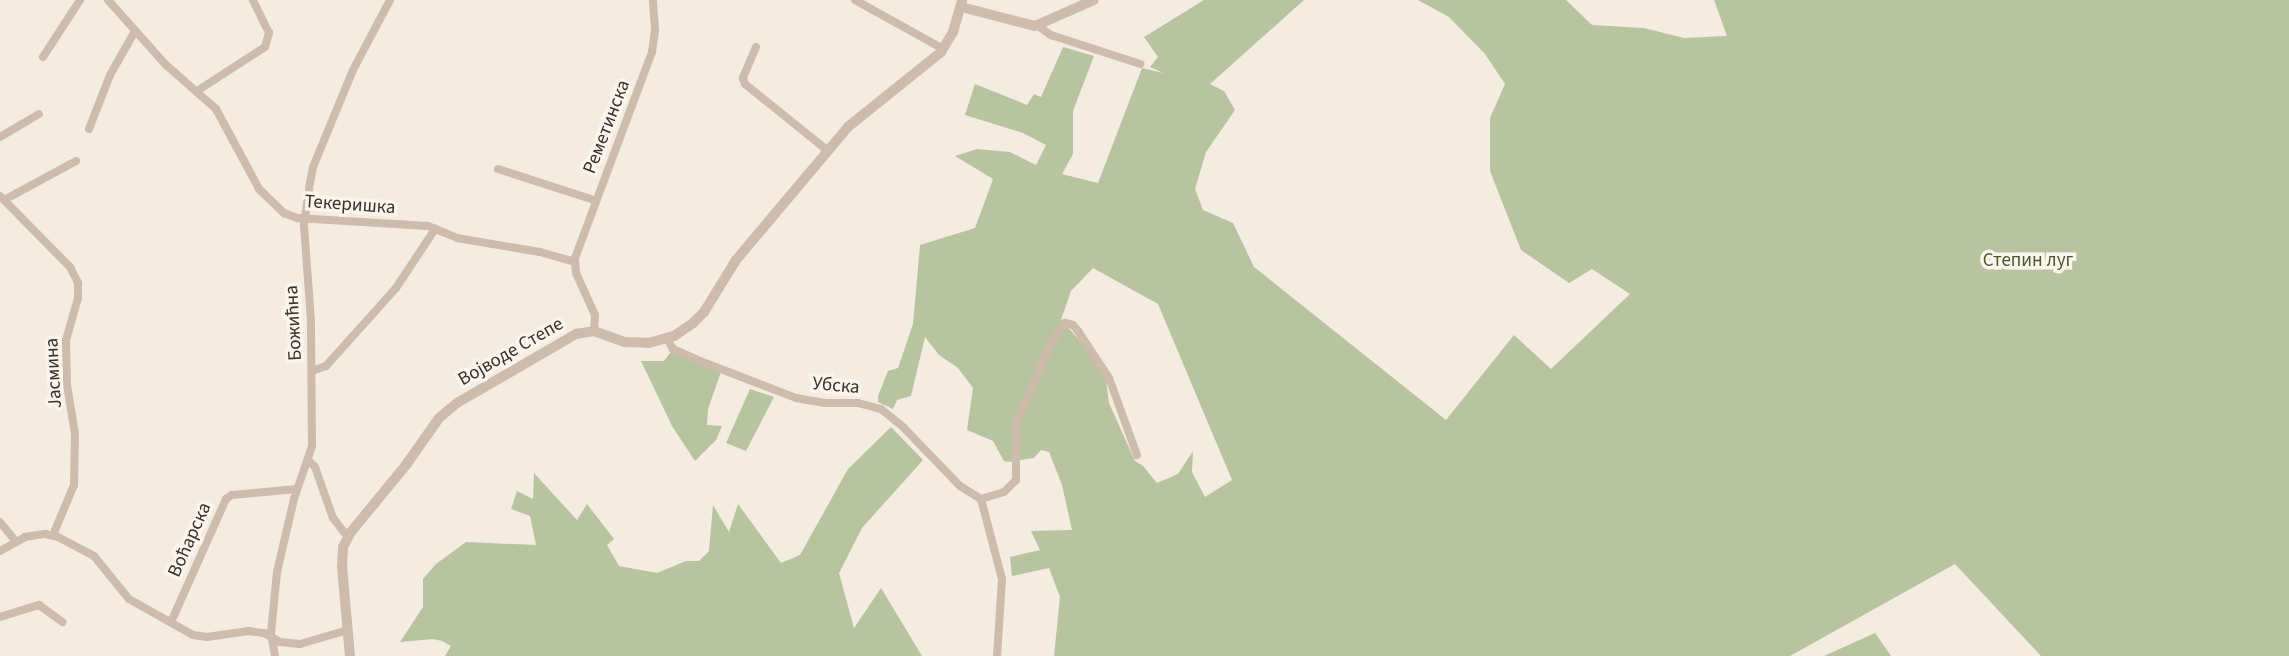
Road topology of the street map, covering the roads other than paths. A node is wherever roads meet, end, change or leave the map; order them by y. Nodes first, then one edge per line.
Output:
1 (80, 0) edge
2 (108, 0) edge
3 (253, 0) edge
4 (390, 0) edge
5 (653, 0) edge
6 (855, 0) edge
7 (1094, 0) edge
8 (961, 3) edge
9 (1038, 26) junction
10 (135, 31) junction
11 (756, 47) dead end
12 (943, 49) junction
13 (43, 57) dead end
14 (1140, 64) dead end
15 (197, 91) junction
16 (39, 114) dead end
17 (89, 129) dead end
18 (0, 137) edge
19 (828, 152) junction
20 (76, 160) dead end
21 (498, 169) dead end
22 (2, 198) edge
23 (594, 200) junction
24 (304, 219) junction
25 (436, 229) junction
26 (574, 262) junction
27 (594, 331) junction
28 (667, 339) junction
29 (312, 371) junction
30 (1137, 455) dead end
31 (309, 461) junction
32 (297, 489) junction
33 (981, 499) junction
34 (0, 522) edge
35 (53, 535) junction
36 (348, 537) junction
37 (16, 541) junction
38 (0, 551) edge
39 (0, 617) edge
40 (62, 622) dead end
41 (171, 622) junction
42 (348, 631) junction
43 (272, 638) junction
44 (275, 656) edge
45 (350, 656) edge
46 (997, 656) edge

1 - 13 street
2 - 10 street, Текеришка
3 - 15 street
4 - 24 street, Божићна
5 - 23 street, Реметинска
6 - 12 street
7 - 9 street
8 - 9 street, Војводе Степе
8 - 12 street, Војводе Степе
9 - 14 street, Војводе Степе
10 - 15 street, Текеришка
10 - 17 street
11 - 19 street
12 - 19 street, Војводе Степе
15 - 24 street, Текеришка
16 - 18 street
19 - 28 street, Војводе Степе
20 - 22 street
21 - 23 street
22 - 35 street, Јасмина
23 - 26 street, Реметинска
24 - 25 street, Текеришка
24 - 29 street, Божићна
25 - 26 street, Текеришка
25 - 29 street
26 - 27 street
27 - 28 street, Војводе Степе
27 - 36 street, Војводе Степе
28 - 33 street, Убска
29 - 31 street, Божићна
30 - 33 street
31 - 32 street, Божићна
31 - 36 street
32 - 41 street, Воћарска
32 - 43 street, Божићна
33 - 46 street
34 - 37 street
35 - 37 street
35 - 41 street
36 - 42 street, Војводе Степе
37 - 38 street
39 - 40 street
41 - 43 street
42 - 43 street
42 - 45 street, Војводе Степе
43 - 44 street, Божићна

